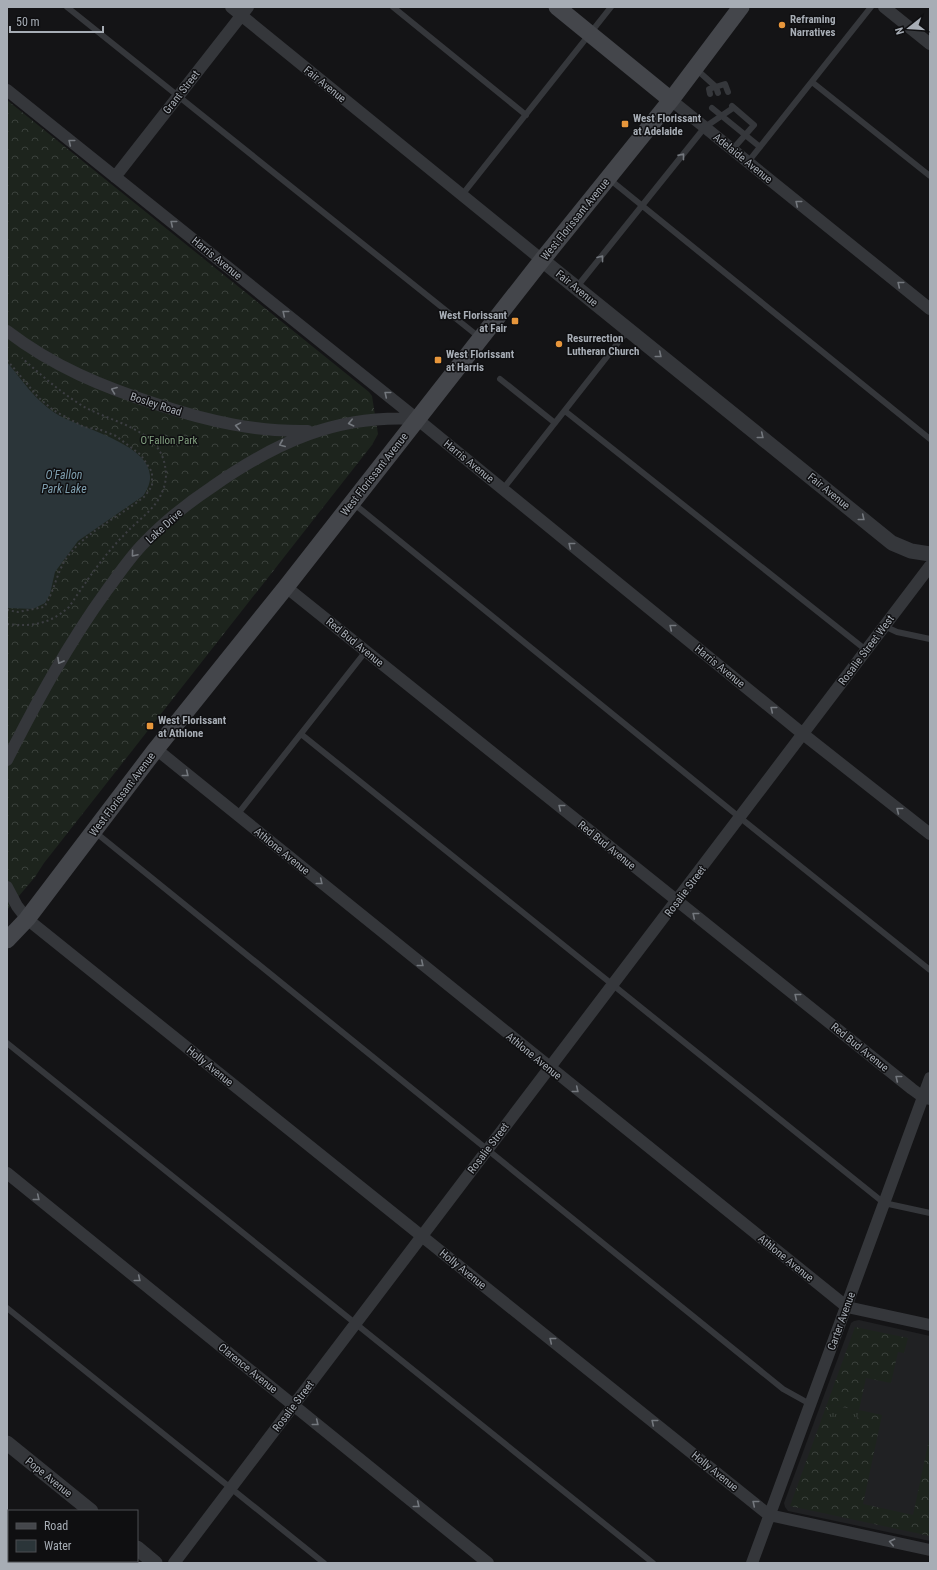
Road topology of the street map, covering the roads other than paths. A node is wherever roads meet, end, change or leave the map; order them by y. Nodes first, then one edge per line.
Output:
1 (66, 7) edge
2 (231, 7) edge
3 (393, 7) edge
4 (557, 7) edge
5 (611, 7) edge
6 (741, 7) edge
7 (871, 7) edge
8 (884, 7) edge
9 (245, 11) edge
10 (590, 34) junction
11 (930, 44) edge
12 (695, 68) junction
13 (812, 82) junction
14 (7, 90) edge
15 (717, 90) junction
16 (728, 92) dead end
17 (710, 94) dead end
18 (178, 96) junction
19 (671, 100) junction
20 (723, 107) dead end
21 (712, 108) dead end
22 (526, 115) junction
23 (724, 115) junction
24 (705, 127) junction
25 (745, 134) junction
26 (760, 147) junction
27 (732, 150) junction
28 (748, 162) junction
29 (930, 176) edge
30 (115, 177) junction
31 (608, 178) junction
32 (462, 195) junction
33 (642, 206) junction
34 (542, 260) junction
35 (576, 288) junction
36 (930, 309) edge
37 (628, 330) junction
38 (7, 331) edge
39 (480, 338) junction
40 (500, 379) dead end
41 (565, 411) junction
42 (417, 419) junction
43 (555, 423) junction
44 (319, 431) junction
45 (930, 439) edge
46 (503, 489) junction
47 (352, 503) junction
48 (930, 554) edge
49 (930, 566) edge
50 (286, 586) junction
51 (884, 626) junction
52 (930, 639) edge
53 (866, 650) junction
54 (366, 651) junction
55 (301, 734) junction
56 (803, 734) junction
57 (156, 749) junction
58 (7, 760) edge
59 (237, 815) junction
60 (740, 818) junction
61 (94, 831) junction
62 (930, 834) edge
63 (7, 887) edge
64 (677, 901) junction
65 (28, 919) junction
66 (7, 940) edge
67 (930, 970) edge
68 (612, 985) junction
69 (7, 1043) edge
70 (549, 1068) junction
71 (930, 1078) edge
72 (926, 1098) edge
73 (487, 1149) junction
74 (7, 1173) edge
75 (884, 1203) junction
76 (930, 1213) edge
77 (421, 1235) junction
78 (847, 1307) junction
79 (7, 1308) edge
80 (355, 1323) junction
81 (930, 1325) edge
82 (810, 1404) junction
83 (294, 1405) junction
84 (7, 1444) edge
85 (231, 1488) junction
86 (90, 1510) edge
87 (769, 1515) junction
88 (138, 1549) edge
89 (930, 1550) edge
90 (155, 1563) edge
91 (174, 1563) edge
92 (324, 1563) edge
93 (488, 1563) edge
94 (653, 1563) edge
95 (752, 1563) edge

1 - 18 lane
2 - 9 street, Fair Avenue
3 - 22 lane
4 - 10 main road, Adelaide Avenue
5 - 10 lane
6 - 12 main road, West Florissant Avenue
7 - 13 lane
8 - 11 street
9 - 18 street, Grant Street
9 - 32 street, Fair Avenue
10 - 19 main road, Adelaide Avenue
10 - 22 lane
12 - 15 lane
12 - 19 main road, West Florissant Avenue
13 - 26 lane
13 - 29 lane
30 -> 14 street, Harris Avenue
15 - 16 lane
15 - 17 lane
18 - 30 street, Grant Street
18 - 39 lane
19 - 24 street, Adelaide Avenue
19 - 31 main road, West Florissant Avenue
20 - 23 lane
21 - 23 lane
22 - 32 lane
23 - 24 lane
23 - 25 lane
23 - 25 lane
24 - 27 street, Adelaide Avenue
33 -> 24 lane
25 - 26 lane
25 - 27 lane
26 - 28 lane
27 - 28 street, Adelaide Avenue
36 -> 28 street, Adelaide Avenue
42 -> 30 street, Harris Avenue
31 - 33 lane
31 - 34 main road, West Florissant Avenue
32 - 34 street, Fair Avenue
35 -> 33 lane
33 - 45 lane
34 - 35 street, Fair Avenue
34 - 39 main road, West Florissant Avenue
35 - 37 street, Fair Avenue
37 - 41 lane
37 -> 48 street, Fair Avenue
44 -> 38 street, Bosley Road
39 - 42 main road, West Florissant Avenue
40 - 43 lane
41 - 43 lane
41 - 53 lane
42 -> 44 street, Lake Drive
42 - 46 street, Harris Avenue
42 - 47 main road, West Florissant Avenue
43 - 46 lane
44 -> 58 street, Lake Drive
56 -> 46 street, Harris Avenue
47 - 50 main road, West Florissant Avenue
47 - 60 lane
49 - 51 street, Rosalie Street West
50 - 54 street, Red Bud Avenue
50 - 57 main road, West Florissant Avenue
51 - 52 lane
51 - 53 street, Rosalie Street West
53 - 56 street, Rosalie Street West
54 - 55 lane
64 -> 54 street, Red Bud Avenue
55 - 59 lane
55 - 68 lane
56 - 60 street, Rosalie Street
62 -> 56 street, Harris Avenue
57 -> 59 street, Athlone Avenue
57 - 61 main road, West Florissant Avenue
59 -> 70 street, Athlone Avenue
60 - 64 street, Rosalie Street
60 - 67 lane
61 - 65 main road, West Florissant Avenue
61 - 73 lane
63 - 65 street, Holly Avenue
64 - 68 street, Rosalie Street
72 -> 64 street, Red Bud Avenue
65 - 66 main road, West Florissant Avenue
65 - 77 street, Holly Avenue
68 - 70 street, Rosalie Street
68 - 75 lane
69 - 80 lane
70 - 73 street, Rosalie Street
70 -> 78 street, Athlone Avenue
71 - 72 street, Carter Avenue
72 - 75 street, Carter Avenue
73 - 77 street, Rosalie Street
73 - 82 lane
74 -> 83 street, Clarence Avenue
75 - 76 lane
75 - 78 street, Carter Avenue
77 - 80 street, Rosalie Street
87 -> 77 street, Holly Avenue
78 - 81 street, Athlone Avenue
78 - 82 street, Carter Avenue
79 - 85 lane
80 - 83 street, Rosalie Street
80 - 94 lane
82 - 87 street, Carter Avenue
83 - 85 street, Rosalie Street
83 -> 93 street, Clarence Avenue
84 - 86 street, Pope Avenue
85 - 91 street, Rosalie Street
85 - 92 lane
89 -> 87 street, Holly Avenue
87 - 95 street, Carter Avenue
88 - 90 street

